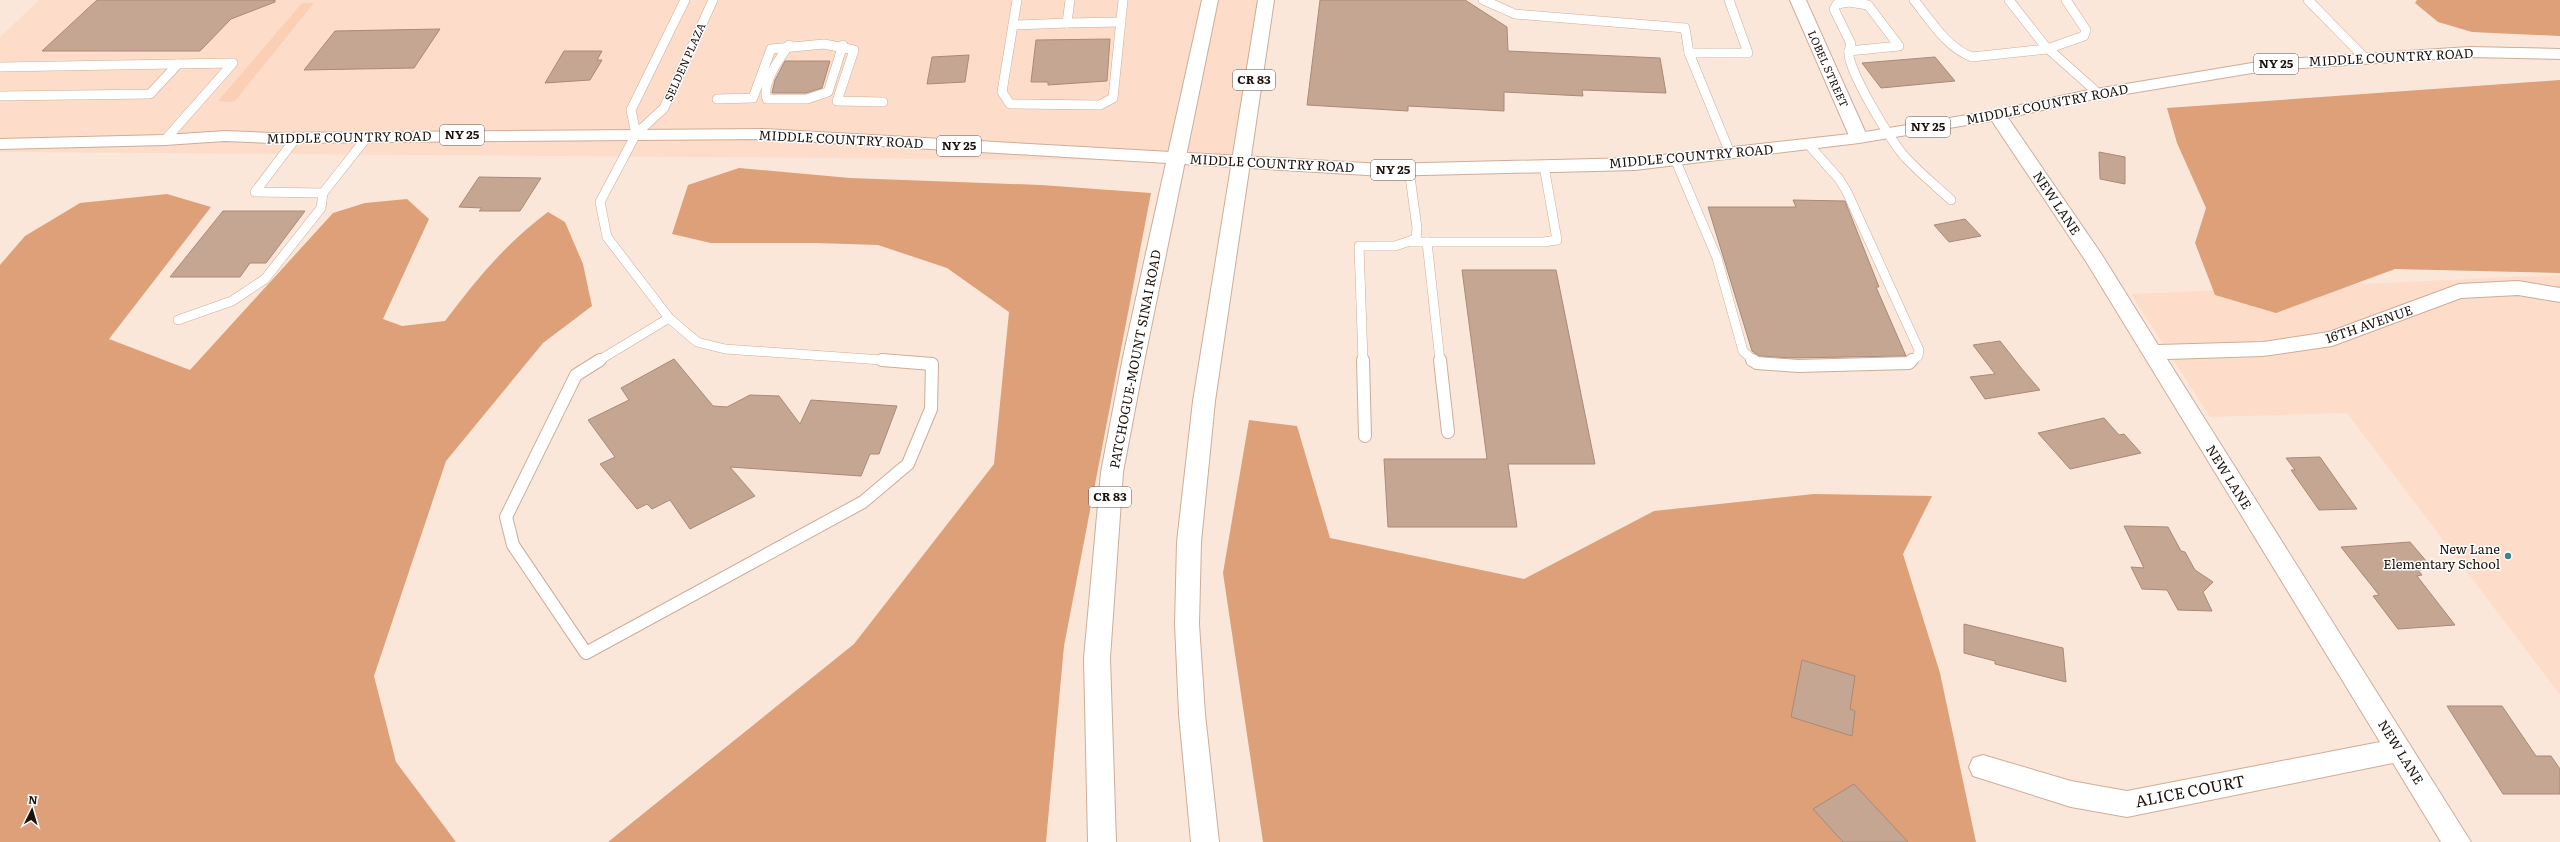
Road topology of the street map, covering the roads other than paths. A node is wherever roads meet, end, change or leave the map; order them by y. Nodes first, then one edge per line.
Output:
1 (685, 0) edge
2 (713, 0) edge
3 (1017, 0) edge
4 (1070, 0) edge
5 (1123, 0) edge
6 (1210, 0) edge
7 (1266, 0) edge
8 (1483, 0) edge
9 (1728, 0) edge
10 (1798, 0) edge
11 (1914, 0) edge
12 (2009, 0) edge
13 (2066, 0) edge
14 (2308, 0) edge
15 (1121, 22) junction
16 (1067, 23) junction
17 (1013, 25) junction
18 (789, 45) junction
19 (843, 45) junction
20 (2048, 48) junction
21 (1849, 50) junction
22 (1689, 53) junction
23 (2560, 54) edge
24 (2364, 57) junction
25 (178, 64) junction
26 (0, 67) edge
27 (2099, 94) junction
28 (0, 96) edge
29 (717, 99) dead end
30 (883, 102) dead end
31 (1997, 115) junction
32 (1888, 133) junction
33 (636, 134) junction
34 (367, 137) junction
35 (296, 138) junction
36 (1859, 138) junction
37 (164, 140) junction
38 (0, 144) edge
39 (1808, 144) junction
40 (1730, 153) junction
41 (1175, 157) junction
42 (1675, 159) junction
43 (1242, 161) junction
44 (1544, 166) junction
45 (1410, 169) junction
46 (323, 193) junction
47 (1950, 200) dead end
48 (1411, 242) junction
49 (1427, 242) junction
50 (2560, 296) edge
51 (669, 318) junction
52 (178, 320) dead end
53 (2152, 352) junction
54 (1448, 432) dead end
55 (1364, 436) dead end
56 (2400, 750) junction
57 (1983, 767) dead end
58 (1102, 842) edge
59 (1205, 842) edge
60 (2457, 842) edge

1 - 33 lane, SELDEN PLAZA
2 - 33 lane, SELDEN PLAZA
3 - 17 lane
4 - 16 lane
5 - 15 lane
6 - 41 main road, PATCHOGUE-MOUNT SINAI ROAD / CR 83
7 - 43 main road, CR 83
8 - 22 lane
9 - 22 lane
10 - 36 main road, LOBEL STREET
11 - 20 lane
12 - 20 lane
13 - 20 lane
14 - 24 lane
15 - 16 lane
15 - 17 lane
16 - 17 lane
18 - 19 lane
18 - 19 lane
18 - 29 lane
19 - 30 lane
20 - 27 lane
21 - 21 lane
21 - 32 lane
22 - 40 lane
23 - 24 main road, MIDDLE COUNTRY ROAD / NY 25
24 - 27 main road, MIDDLE COUNTRY ROAD / NY 25
25 - 26 lane
25 - 28 lane
25 - 37 lane
27 - 31 main road, MIDDLE COUNTRY ROAD / NY 25
31 - 32 main road, MIDDLE COUNTRY ROAD / NY 25
31 - 53 main road, NEW LANE
32 - 36 main road, MIDDLE COUNTRY ROAD / NY 25
32 - 47 lane
33 - 34 main road, MIDDLE COUNTRY ROAD / NY 25
33 - 41 main road, MIDDLE COUNTRY ROAD / NY 25
33 - 51 lane
34 - 35 main road, MIDDLE COUNTRY ROAD / NY 25
34 - 46 lane
35 - 37 main road, MIDDLE COUNTRY ROAD / NY 25
35 - 46 lane
36 - 39 main road, MIDDLE COUNTRY ROAD / NY 25
37 - 38 main road, MIDDLE COUNTRY ROAD / NY 25
39 - 40 main road, MIDDLE COUNTRY ROAD / NY 25
39 - 42 lane
40 - 42 main road, MIDDLE COUNTRY ROAD / NY 25
41 - 43 main road, MIDDLE COUNTRY ROAD / NY 25
41 - 58 main road, PATCHOGUE-MOUNT SINAI ROAD / CR 83
42 - 44 main road, MIDDLE COUNTRY ROAD / NY 25
43 - 45 main road, MIDDLE COUNTRY ROAD / NY 25
43 - 59 main road, CR 83
44 - 45 main road, MIDDLE COUNTRY ROAD / NY 25
44 - 49 lane
45 - 48 lane
46 - 52 lane
48 - 49 lane
48 - 55 lane
49 - 54 lane
50 - 53 main road, 16TH AVENUE
51 - 51 lane
53 - 56 main road, NEW LANE
56 - 57 main road, ALICE COURT
56 - 60 main road, NEW LANE

